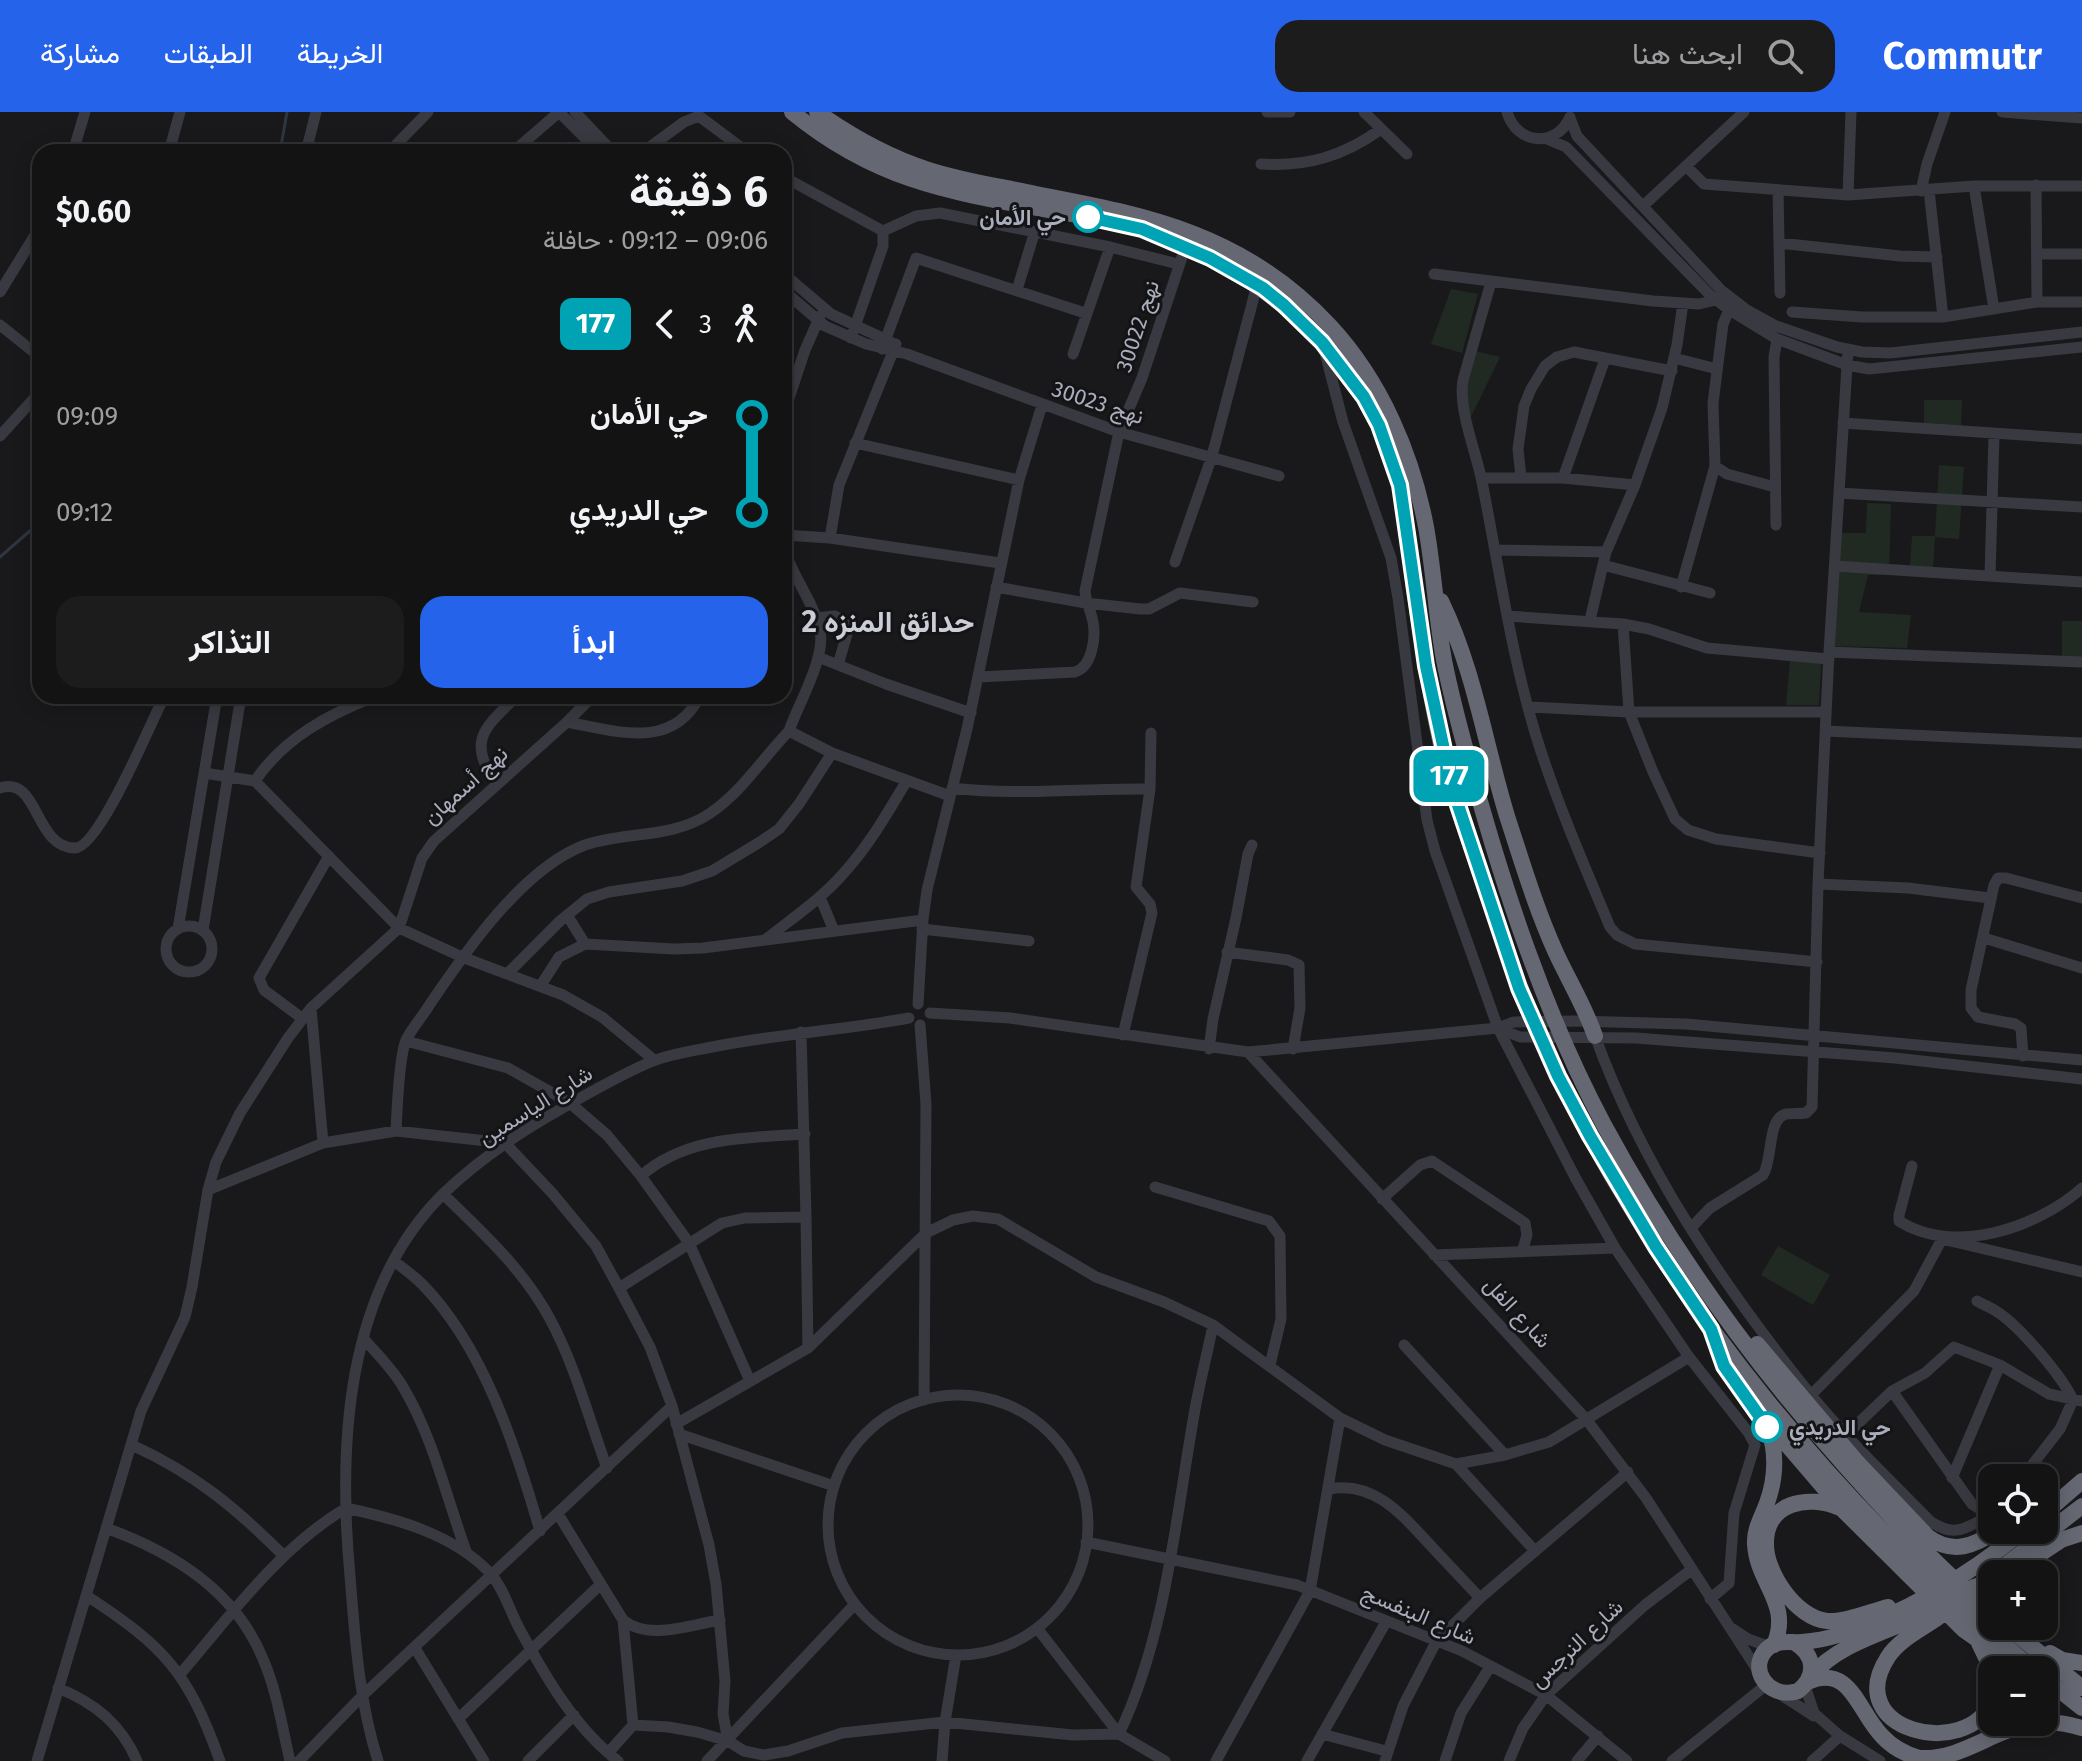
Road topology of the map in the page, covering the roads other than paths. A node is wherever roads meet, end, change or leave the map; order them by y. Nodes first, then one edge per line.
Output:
1 (85, 112) edge
2 (180, 112) edge
3 (316, 112) edge
4 (428, 112) edge
5 (559, 112) edge
6 (575, 112) edge
7 (792, 112) edge
8 (817, 112) edge
9 (1267, 112) edge
10 (1290, 112) edge
11 (1364, 112) edge
12 (1507, 112) edge
13 (1851, 112) edge
14 (1945, 112) edge
15 (2002, 112) edge
16 (1741, 113) edge
17 (1571, 115) edge
18 (2082, 118) edge
19 (1381, 129) junction
20 (1547, 139) junction
21 (75, 144) edge
22 (171, 144) edge
23 (308, 144) edge
24 (397, 144) edge
25 (522, 144) edge
26 (591, 144) edge
27 (605, 144) edge
28 (654, 144) edge
29 (736, 144) edge
30 (1407, 154) dead end
31 (1261, 164) dead end
32 (1686, 166) junction
33 (792, 181) edge
34 (2036, 185) junction
35 (1974, 186) junction
36 (2082, 186) edge
37 (1778, 190) junction
38 (1925, 191) junction
39 (1848, 195) junction
40 (1643, 206) junction
41 (883, 231) junction
42 (1034, 234) junction
43 (1188, 239) junction
44 (32, 240) edge
45 (1779, 243) junction
46 (1110, 247) junction
47 (2037, 254) junction
48 (2082, 254) edge
49 (1937, 257) junction
50 (1178, 264) junction
51 (1434, 274) dead end
52 (1491, 282) junction
53 (792, 283) edge
54 (1257, 285) junction
55 (1017, 290) junction
56 (0, 292) edge
57 (1780, 293) dead end
58 (792, 296) edge
59 (1716, 300) junction
60 (2037, 302) junction
61 (2082, 302) edge
62 (1683, 303) junction
63 (1731, 305) junction
64 (1994, 309) junction
65 (1792, 312) dead end
66 (1085, 313) junction
67 (821, 315) junction
68 (1943, 317) junction
69 (0, 325) edge
70 (2082, 332) edge
71 (854, 333) junction
72 (1777, 339) junction
73 (1322, 342) junction
74 (889, 346) junction
75 (2082, 347) edge
76 (1848, 350) junction
77 (32, 351) edge
78 (1073, 354) dead end
79 (1605, 359) junction
80 (1673, 364) junction
81 (1847, 365) junction
82 (1717, 369) junction
83 (792, 392) edge
84 (32, 400) edge
85 (1042, 405) junction
86 (1843, 423) junction
87 (1, 432) edge
88 (1119, 432) junction
89 (1994, 435) junction
90 (2082, 439) edge
91 (855, 443) junction
92 (1212, 456) junction
93 (1715, 466) junction
94 (1279, 476) dead end
95 (1521, 477) junction
96 (1482, 478) junction
97 (1563, 478) junction
98 (1019, 480) junction
99 (1635, 485) junction
100 (1775, 487) junction
101 (1839, 493) junction
102 (1992, 502) junction
103 (2082, 507) edge
104 (1776, 525) dead end
105 (792, 536) edge
106 (830, 538) junction
107 (1495, 550) junction
108 (1606, 552) junction
109 (1175, 562) dead end
110 (1000, 563) junction
111 (1603, 565) junction
112 (1835, 566) junction
113 (792, 571) edge
114 (1990, 576) junction
115 (2082, 582) edge
116 (1433, 585) junction
117 (996, 587) junction
118 (1681, 587) junction
119 (1710, 593) dead end
120 (1253, 602) dead end
121 (1086, 603) junction
122 (1507, 616) junction
123 (815, 618) junction
124 (1590, 620) junction
125 (1623, 624) junction
126 (1829, 656) junction
127 (818, 657) junction
128 (2082, 662) edge
129 (838, 665) junction
130 (979, 677) junction
131 (159, 704) edge
132 (216, 704) edge
133 (240, 704) edge
134 (355, 704) edge
135 (509, 704) edge
136 (585, 704) edge
137 (695, 704) edge
138 (1530, 707) junction
139 (1629, 712) junction
140 (1826, 712) junction
141 (971, 713) junction
142 (567, 722) junction
143 (789, 731) junction
144 (1826, 731) junction
145 (1151, 733) dead end
146 (2082, 743) edge
147 (832, 753) junction
148 (204, 773) junction
149 (228, 777) junction
150 (255, 781) junction
151 (906, 782) junction
152 (496, 783) junction
153 (0, 788) edge
154 (1150, 789) junction
155 (951, 792) junction
156 (1252, 845) dead end
157 (1820, 853) junction
158 (329, 856) junction
159 (1818, 884) junction
160 (820, 897) junction
161 (1990, 898) junction
162 (2082, 898) edge
163 (567, 915) junction
164 (922, 924) junction
165 (399, 928) junction
166 (178, 929) junction
167 (203, 930) junction
168 (834, 931) junction
169 (1984, 938) junction
170 (764, 940) junction
171 (1029, 941) dead end
172 (585, 944) junction
173 (1227, 952) junction
174 (462, 957) junction
175 (1817, 962) junction
176 (2082, 968) edge
177 (508, 973) junction
178 (541, 985) junction
179 (918, 1004) junction
180 (311, 1008) junction
181 (930, 1013) junction
182 (909, 1018) junction
183 (303, 1019) junction
184 (920, 1025) junction
185 (1498, 1028) junction
186 (1585, 1028) junction
187 (801, 1032) junction
188 (1123, 1035) junction
189 (1815, 1037) junction
190 (406, 1041) junction
191 (1209, 1049) junction
192 (1293, 1049) junction
193 (1248, 1052) junction
194 (1814, 1053) junction
195 (2023, 1056) junction
196 (654, 1060) junction
197 (2082, 1060) edge
198 (2082, 1079) edge
199 (570, 1103) junction
200 (396, 1131) junction
201 (805, 1134) junction
202 (323, 1143) junction
203 (505, 1143) junction
204 (1912, 1166) dead end
205 (641, 1176) junction
206 (1155, 1187) dead end
207 (2082, 1188) edge
208 (208, 1190) junction
209 (443, 1194) junction
210 (1382, 1199) junction
211 (1647, 1199) junction
212 (806, 1217) junction
213 (1691, 1228) junction
214 (926, 1233) junction
215 (1942, 1239) junction
216 (689, 1243) junction
217 (1615, 1248) junction
218 (1522, 1252) junction
219 (1434, 1255) junction
220 (394, 1261) junction
221 (2082, 1272) edge
222 (619, 1288) junction
223 (1977, 1301) dead end
224 (1213, 1325) junction
225 (1711, 1329) junction
226 (363, 1338) junction
227 (1404, 1345) dead end
228 (808, 1348) junction
229 (1689, 1357) junction
230 (1270, 1365) junction
231 (2000, 1365) junction
232 (750, 1381) junction
233 (1892, 1391) junction
234 (1811, 1395) junction
235 (924, 1400) junction
236 (2077, 1400) edge
237 (672, 1406) junction
238 (1760, 1414) junction
239 (1340, 1418) junction
240 (1586, 1419) junction
241 (678, 1429) junction
242 (1846, 1435) junction
243 (132, 1445) junction
244 (1505, 1455) junction
245 (1456, 1464) junction
246 (2033, 1464) edge
247 (607, 1468) junction
248 (1628, 1472) junction
249 (1952, 1478) junction
250 (2082, 1479) edge
251 (834, 1486) junction
252 (1329, 1489) junction
253 (2058, 1492) edge
254 (2058, 1501) edge
255 (2082, 1506) edge
256 (346, 1508) junction
257 (1978, 1509) edge
258 (1843, 1510) junction
259 (558, 1514) junction
260 (1978, 1522) edge
261 (106, 1528) junction
262 (540, 1531) junction
263 (2082, 1533) edge
264 (1086, 1542) junction
265 (1978, 1542) edge
266 (2006, 1544) edge
267 (1535, 1551) junction
268 (466, 1552) junction
269 (284, 1556) junction
270 (1171, 1559) junction
271 (2012, 1560) edge
272 (2030, 1560) edge
273 (1903, 1561) junction
274 (1691, 1570) junction
275 (492, 1575) junction
276 (601, 1584) junction
277 (1978, 1584) edge
278 (1978, 1586) edge
279 (1974, 1587) junction
280 (1310, 1591) junction
281 (87, 1596) junction
282 (1480, 1598) junction
283 (1710, 1599) junction
284 (1920, 1599) junction
285 (855, 1604) junction
286 (235, 1611) junction
287 (1978, 1618) edge
288 (623, 1620) junction
289 (720, 1620) junction
290 (1978, 1621) edge
291 (1386, 1622) junction
292 (1726, 1624) junction
293 (1978, 1625) edge
294 (1037, 1628) junction
295 (1992, 1640) edge
296 (2025, 1640) edge
297 (2031, 1640) edge
298 (1436, 1642) junction
299 (1795, 1643) junction
300 (1772, 1646) junction
301 (415, 1648) junction
302 (531, 1649) junction
303 (956, 1655) junction
304 (2005, 1656) edge
305 (2082, 1663) edge
306 (1490, 1667) junction
307 (181, 1673) junction
308 (1808, 1681) junction
309 (1767, 1684) junction
310 (58, 1688) junction
311 (2082, 1688) edge
312 (2058, 1689) edge
313 (1546, 1695) junction
314 (362, 1696) junction
315 (2082, 1708) edge
316 (574, 1715) junction
317 (458, 1719) junction
318 (1821, 1720) junction
319 (945, 1722) junction
320 (633, 1725) junction
321 (1978, 1727) edge
322 (2082, 1728) edge
323 (1119, 1734) junction
324 (1322, 1734) junction
325 (1598, 1736) junction
326 (1840, 1736) junction
327 (728, 1741) junction
328 (1385, 1756) edge
329 (613, 1757) edge
330 (39, 1760) edge
331 (480, 1760) edge
332 (137, 1761) edge
333 (220, 1761) edge
334 (290, 1761) edge
335 (299, 1761) edge
336 (378, 1761) edge
337 (528, 1761) edge
338 (707, 1761) edge
339 (942, 1761) edge
340 (1165, 1761) edge
341 (1216, 1761) edge
342 (1307, 1761) edge
343 (1445, 1761) edge
344 (1509, 1761) edge
345 (1577, 1761) edge
346 (1627, 1761) edge
347 (1672, 1761) edge
348 (1812, 1761) edge
349 (1880, 1761) edge

1 - 21 street
2 - 22 street
3 - 23 street
4 - 24 street
5 - 25 street
5 - 26 street
6 - 27 street
7 - 43 highway
8 - 43 highway
9 - 10 street
11 - 19 street
12 - 20 street
13 - 39 street
14 - 38 street
15 - 18 street
16 - 32 street
17 - 20 street
17 - 40 street
19 - 30 street
19 - 31 street
20 - 59 street
28 - 29 street
32 - 37 street
32 - 40 street
33 - 41 street
34 - 35 street
34 - 36 street
34 - 47 street
35 - 38 street
35 - 64 street
37 - 39 street
37 - 45 street
38 - 39 street
38 - 49 street
40 - 63 street
41 - 42 street
41 - 71 street
42 - 46 street
42 - 55 street
43 - 50 street, نهج 30022
43 - 54 highway
43 - 116 highway
44 - 56 street
45 - 49 street
45 - 57 street
46 - 50 street
46 - 66 street
47 - 48 street
47 - 60 street
49 - 68 street
50 - 88 street, نهج 30022
51 - 52 street
52 - 62 street
52 - 96 street
53 - 67 street, نهج 30023
54 - 73 highway
54 - 92 street
55 - 66 street
55 - 74 street
58 - 67 street, نهج 30023
59 - 62 street
59 - 63 street
60 - 61 street
60 - 64 street
62 - 80 street
63 - 72 street
63 - 76 street
63 - 82 street
64 - 68 street
65 - 68 street
66 - 78 street
67 - 71 street, نهج 30023
67 - 83 street
69 - 77 street
70 - 76 street
71 - 74 street, نهج 30023
72 - 81 street
72 - 100 street
73 - 185 street
73 - 225 highway
74 - 85 street, نهج 30023
74 - 91 street
75 - 81 street
76 - 81 street
79 - 80 street
79 - 95 street
79 - 97 street
80 - 82 street
80 - 99 street
81 - 86 street
82 - 93 street
84 - 87 street
85 - 88 street, نهج 30023
85 - 98 street
86 - 89 street
86 - 101 street
88 - 92 street, نهج 30023
88 - 121 street, نهج 30022
89 - 90 street
89 - 102 street
91 - 98 street
91 - 106 street
92 - 94 street, نهج 30023
92 - 109 street
93 - 100 street
93 - 118 street
95 - 96 street
95 - 97 street
96 - 107 street
97 - 99 street
98 - 110 street
99 - 108 street
100 - 104 street
101 - 102 street
101 - 112 street
102 - 103 street
102 - 114 street
105 - 106 street
106 - 110 street
107 - 108 street
107 - 122 street
108 - 111 street
110 - 117 street
111 - 118 street
111 - 124 street
112 - 114 street
112 - 126 street
113 - 123 street
114 - 115 street
116 - 186 highway
116 - 211 highway
117 - 121 street
117 - 130 street
118 - 119 street
120 - 121 street
121 - 130 street, نهج 30022
122 - 124 street
122 - 138 street
123 - 127 street
123 - 129 street
124 - 125 street
125 - 126 street
125 - 139 street
126 - 128 street
126 - 140 street
127 - 129 street
127 - 143 street
129 - 141 street
130 - 141 street
131 - 153 street
132 - 148 street
133 - 149 street
134 - 150 street
135 - 152 street
136 - 142 street, نهج أسمهان
137 - 142 street
138 - 139 street
138 - 175 street
139 - 140 street
139 - 157 street
140 - 144 street
141 - 155 street
142 - 152 street, نهج أسمهان
143 - 147 street
143 - 174 street
144 - 146 street
144 - 157 street
145 - 154 street
147 - 151 street
147 - 163 street
148 - 149 street
148 - 166 street
149 - 150 street
149 - 167 street
150 - 158 street
151 - 155 street
151 - 160 street
152 - 165 street, نهج أسمهان
154 - 155 street
154 - 188 street
155 - 164 street
156 - 173 street
157 - 159 street
158 - 165 street
158 - 183 street
159 - 161 street
159 - 175 street
160 - 168 street
160 - 170 street
161 - 162 street
161 - 169 street
163 - 172 street
163 - 177 street
164 - 168 street
164 - 171 street
164 - 179 street
165 - 174 street
165 - 180 street
166 - 167 street
166 - 167 street
168 - 170 street
169 - 176 street
169 - 195 street
170 - 172 street
172 - 178 street
173 - 191 street
173 - 192 street
174 - 177 street
174 - 190 street
175 - 189 street
177 - 178 street
178 - 196 street
179 - 181 street
179 - 182 street
180 - 183 street
180 - 202 street
181 - 184 street
181 - 188 street
182 - 184 street
182 - 187 street, شارع الياسمين
183 - 208 street
184 - 214 street
185 - 186 street
185 - 186 street
185 - 192 street
185 - 217 street
186 - 189 street
186 - 194 street
186 - 213 street
187 - 196 street, شارع الياسمين
187 - 201 street
188 - 191 street
189 - 194 street
189 - 195 street
190 - 199 street
190 - 200 street
191 - 193 street
192 - 193 street
193 - 210 street, شارع الفل
194 - 198 street
194 - 213 street
195 - 197 street
196 - 199 street, شارع الياسمين
199 - 203 street, شارع الياسمين
199 - 205 street
200 - 202 street
200 - 203 street
201 - 205 street
201 - 212 street
202 - 208 street
203 - 209 street, شارع الياسمين
203 - 222 street
204 - 215 street
205 - 216 street
206 - 230 street
207 - 215 street
208 - 243 street
209 - 220 street, شارع الياسمين
209 - 247 street
210 - 218 street
210 - 219 street, شارع الفل
211 - 265 highway
211 - 287 highway
212 - 216 street
212 - 228 street
213 - 234 street
214 - 224 street
214 - 228 street
214 - 235 street
215 - 221 street
215 - 234 street
216 - 222 street
216 - 232 street
217 - 218 street
217 - 229 street
218 - 219 street
219 - 240 street, شارع الفل
220 - 226 street, شارع الياسمين
220 - 262 street
222 - 237 street
223 - 236 street
224 - 230 street
224 - 270 street
225 - 238 highway
225 - 273 highway
226 - 256 street, شارع الياسمين
226 - 268 street
227 - 244 street
228 - 232 street
229 - 240 street
229 - 283 street
230 - 239 street
231 - 233 street
231 - 236 street
231 - 249 street
232 - 241 street
233 - 242 street
233 - 249 street
234 - 242 street
235 - 251 street
235 - 264 street
236 - 246 street
237 - 241 street
237 - 247 street
238 - 258 highway
238 - 300 highway
239 - 245 street
239 - 252 street
240 - 244 street
240 - 248 street, شارع الفل
241 - 251 street
241 - 289 street
242 - 260 street
243 - 261 street
243 - 269 street
244 - 245 street
245 - 267 street
247 - 259 street
248 - 267 street
248 - 274 street, شارع الفل
249 - 257 street
250 - 253 highway
250 - 254 highway
251 - 285 street
252 - 280 street
252 - 282 street
255 - 271 highway
256 - 268 street
256 - 269 street
256 - 314 street, شارع الياسمين
258 - 273 highway
258 - 284 highway
259 - 262 street
259 - 276 street
261 - 281 street
261 - 286 street
262 - 275 street
263 - 272 highway
264 - 270 street, شارع البنفسج
264 - 294 street
266 - 284 highway
267 - 282 street
268 - 275 street
269 - 286 street
270 - 280 street, شارع البنفسج
270 - 323 street
273 - 290 highway
273 - 293 highway
274 - 283 street, شارع الفل
274 - 313 street, شارع النرجس
275 - 301 street
275 - 302 street
276 - 288 street
276 - 302 street
277 - 279 highway
278 - 279 highway
279 - 308 highway
279 - 321 highway
280 - 291 street, شارع البنفسج
280 - 341 street
281 - 307 street
281 - 310 street
282 - 298 street
283 - 292 street, شارع الفل
284 - 299 highway
285 - 303 street
285 - 327 street
286 - 307 street
286 - 334 street
288 - 289 street
288 - 320 street
289 - 327 street
291 - 298 street, شارع البنفسج
291 - 324 street
292 - 300 street
292 - 309 street, شارع الفل
294 - 303 street
294 - 323 street
295 - 304 highway
296 - 311 highway
297 - 305 highway
298 - 306 street, شارع البنفسج
298 - 328 street
299 - 300 highway
299 - 308 highway
300 - 309 highway
301 - 314 street
301 - 317 street
302 - 316 street
302 - 317 street
303 - 319 street
306 - 313 street, شارع البنفسج
306 - 343 street
307 - 333 street
308 - 309 highway
308 - 318 street
308 - 322 highway
309 - 318 street
309 - 347 street
310 - 330 street
310 - 332 street
312 - 315 highway
313 - 325 street, شارع البنفسج
313 - 344 street, شارع النرجس
314 - 335 street
314 - 336 street, شارع الياسمين
316 - 329 street
316 - 337 street
317 - 331 street
318 - 326 street
319 - 323 street
319 - 327 street
319 - 339 street
320 - 327 street
320 - 329 street
323 - 340 street
324 - 328 street
324 - 342 street
325 - 345 street
325 - 346 street, شارع البنفسج
326 - 348 street
326 - 349 street
327 - 338 street

